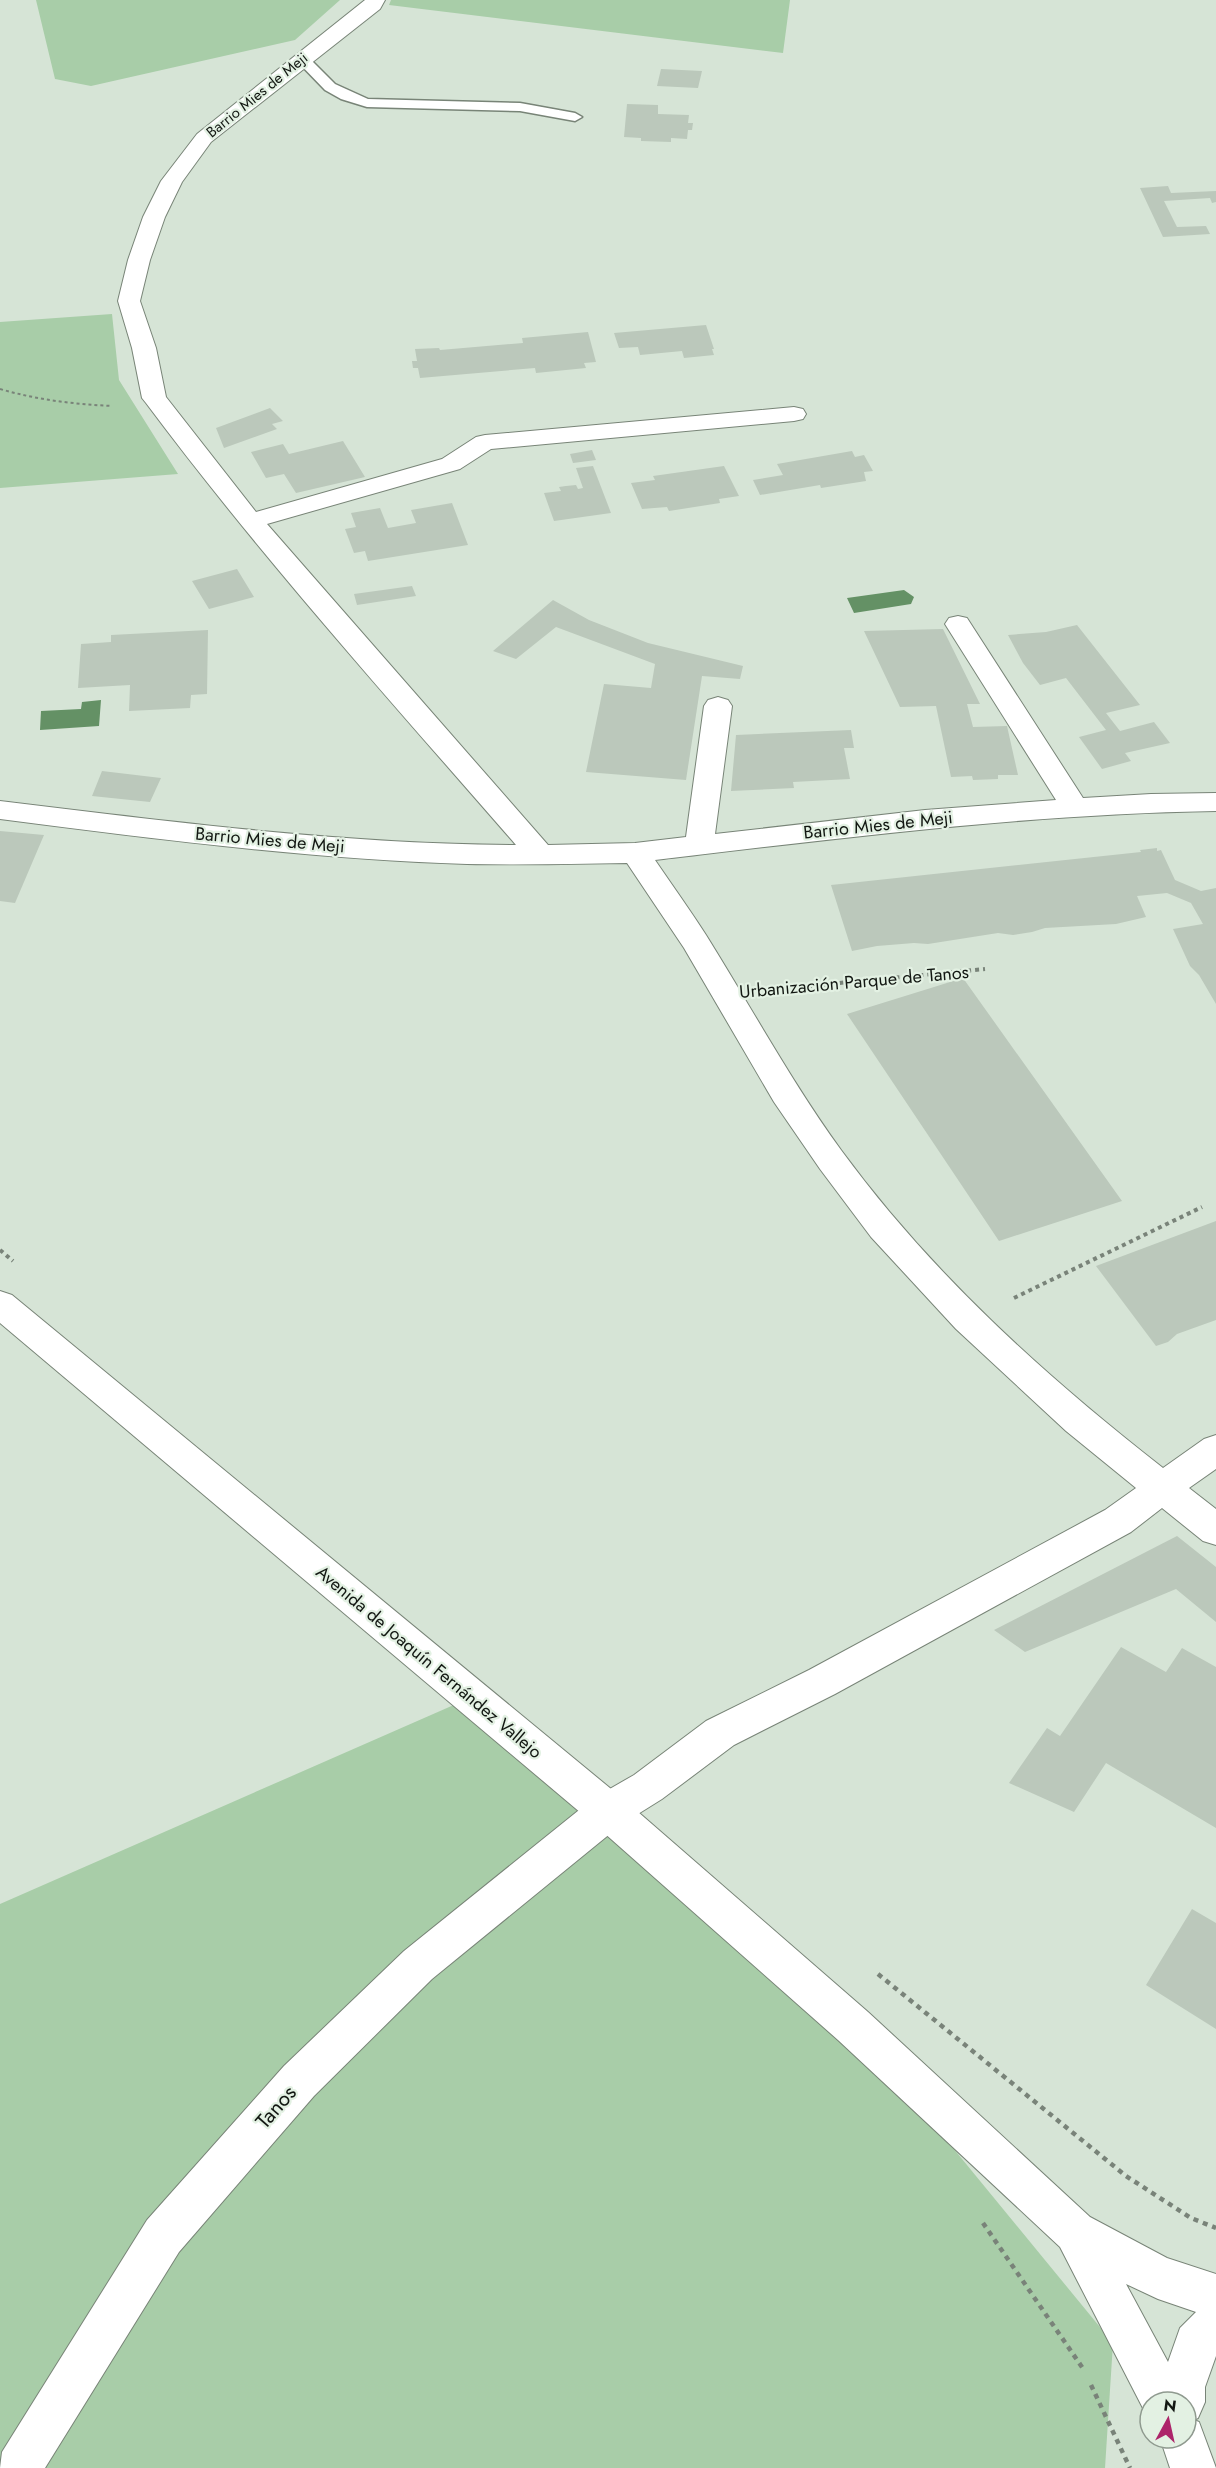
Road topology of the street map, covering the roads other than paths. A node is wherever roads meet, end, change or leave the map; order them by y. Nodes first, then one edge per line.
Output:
1 (374, 3) edge
2 (302, 59) junction
3 (575, 117) dead end
4 (794, 414) dead end
5 (250, 521) junction
6 (958, 624) dead end
7 (718, 706) dead end
8 (1216, 802) edge
9 (1075, 808) junction
10 (0, 810) edge
11 (699, 846) junction
12 (635, 853) junction
13 (540, 854) junction
14 (0, 1304) edge
15 (1216, 1449) edge
16 (1162, 1488) junction
17 (1216, 1530) edge
18 (608, 1811) junction
19 (1075, 2232) junction
20 (1216, 2296) edge
21 (1216, 2323) edge
22 (1158, 2390) edge
23 (1182, 2390) edge
24 (1187, 2450) edge
25 (18, 2468) edge
26 (1193, 2468) edge

1 - 2 street, Barrio Mies de Meji
2 - 3 lane
2 - 5 street, Barrio Mies de Meji
4 - 5 street
5 - 13 street, Barrio Mies de Meji
6 - 9 street
7 - 11 street
8 - 9 street, Barrio Mies de Meji
9 - 11 street, Barrio Mies de Meji
10 - 13 street, Barrio Mies de Meji
11 - 12 street, Barrio Mies de Meji
12 - 13 street, Barrio Mies de Meji
12 - 16 street, Urbanización Parque de Tanos
14 - 18 street, Avenida de Joaquín Fernández Vallejo
15 - 16 street
16 - 17 street, Urbanización Parque de Tanos
16 - 18 street, Tanos
18 - 19 street, Avenida de Joaquín Fernández Vallejo
18 - 25 street, Tanos
19 - 20 street
19 - 22 street
21 - 23 street
24 - 26 street

